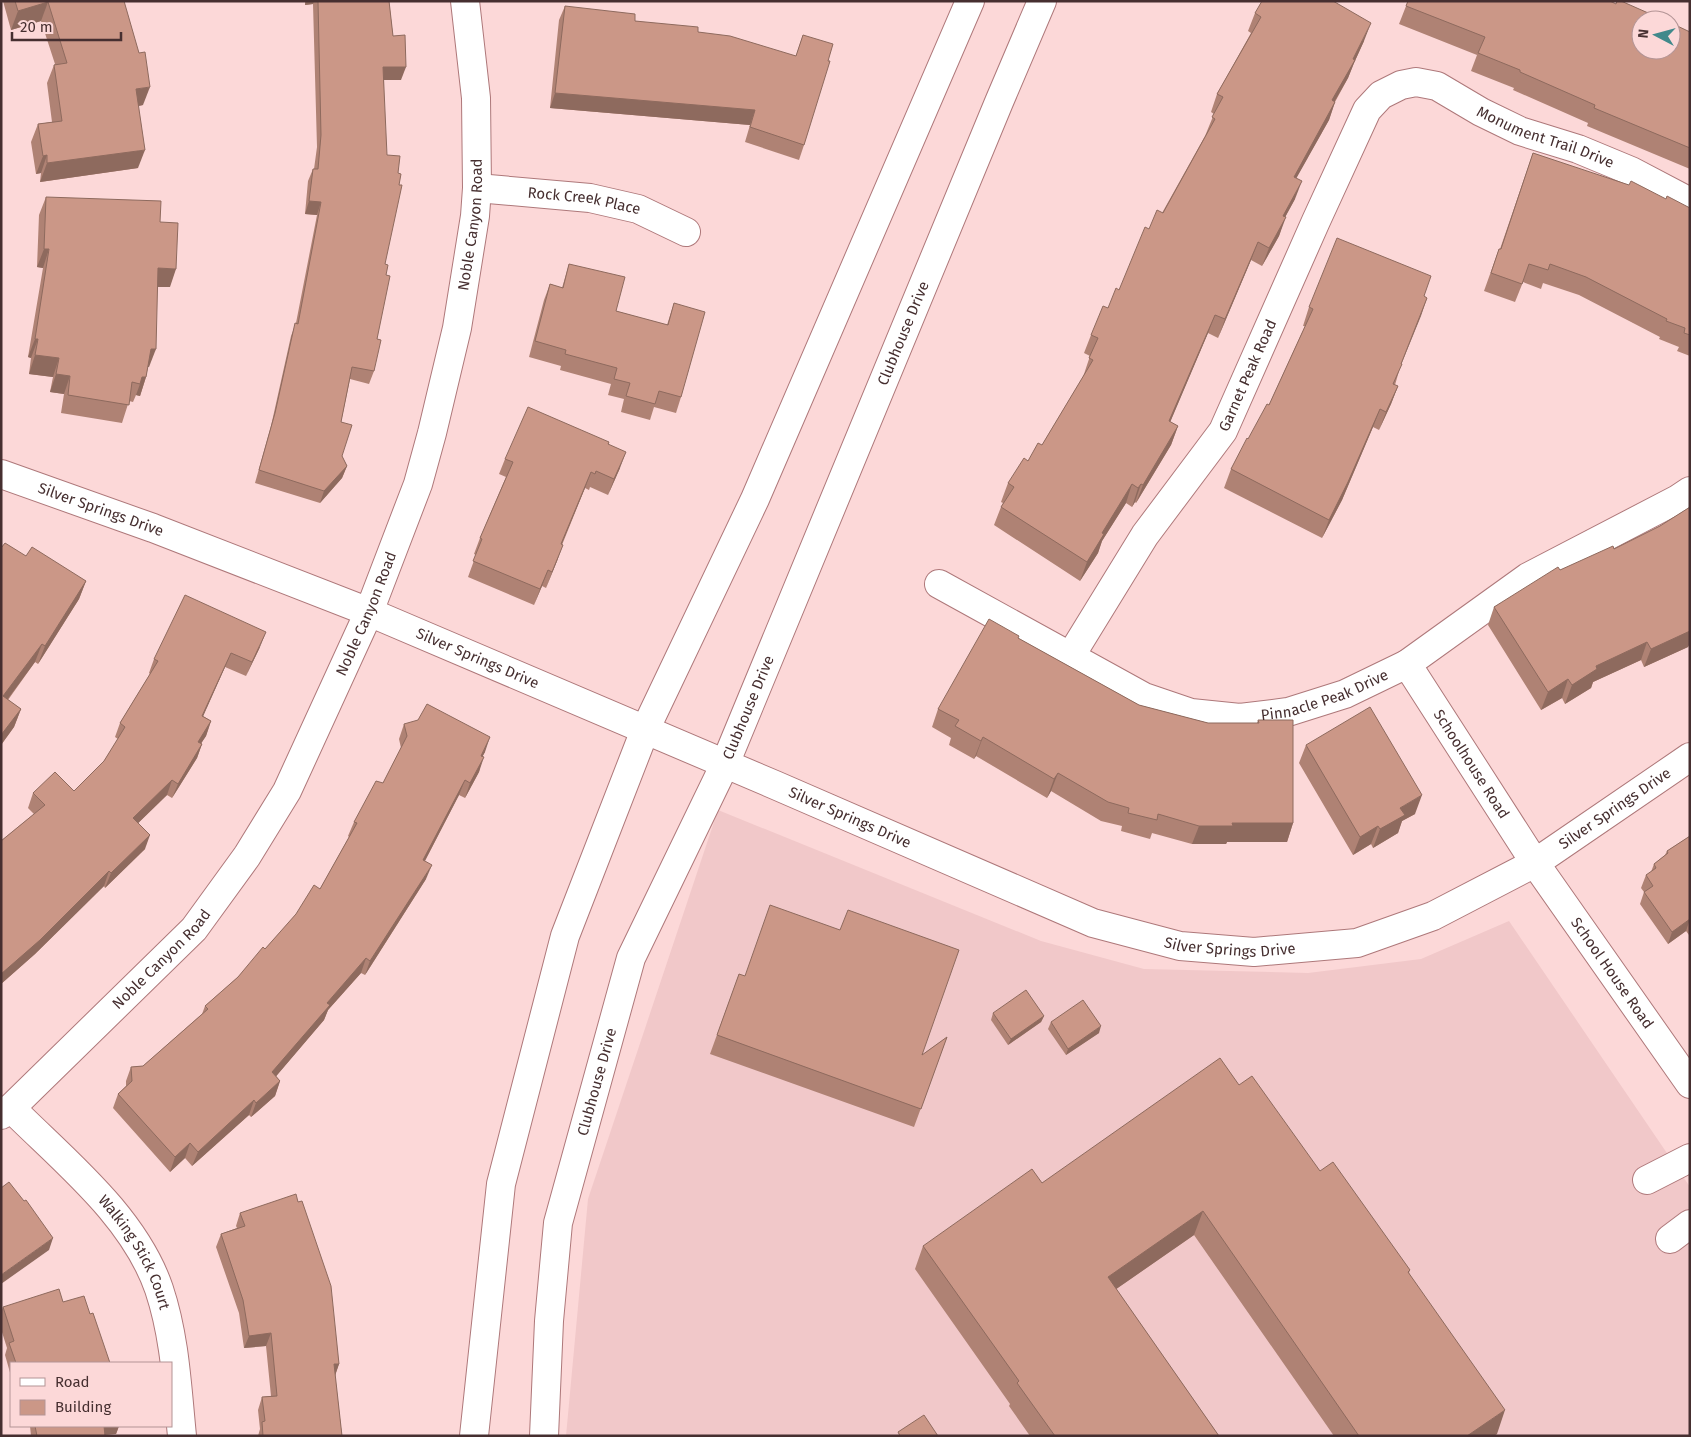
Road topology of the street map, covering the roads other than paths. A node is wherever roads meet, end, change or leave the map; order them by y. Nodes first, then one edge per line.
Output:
1 (465, 1) edge
2 (970, 1) edge
3 (1042, 1) edge
4 (1401, 85) joint
5 (477, 188) junction
6 (1690, 202) edge
7 (686, 232) dead end
8 (1, 474) edge
9 (1690, 490) edge
10 (939, 584) dead end
11 (369, 612) junction
12 (1070, 657) junction
13 (1407, 664) junction
14 (645, 730) junction
15 (1690, 757) edge
16 (725, 764) junction
17 (1535, 863) junction
18 (1690, 1084) edge
19 (6, 1112) edge
20 (1690, 1158) edge
21 (1647, 1180) dead end
22 (182, 1436) edge
23 (474, 1436) edge
24 (544, 1436) edge

1 - 5 street, Noble Canyon Road
2 - 14 street
3 - 16 street, Clubhouse Drive
4 - 6 street, Monument Trail Drive
4 - 12 street, Garnet Peak Road
5 - 7 street, Rock Creek Place
5 - 11 street, Noble Canyon Road
8 - 11 street, Silver Springs Drive
9 - 13 street, Pinnacle Peak Drive
10 - 12 street, Pinnacle Peak Drive
11 - 14 street, Silver Springs Drive
11 - 19 street, Noble Canyon Road
12 - 13 street, Pinnacle Peak Drive
13 - 17 street, Schoolhouse Road
14 - 16 street, Silver Springs Drive
14 - 23 street
15 - 17 street, Silver Springs Drive
16 - 17 street, Silver Springs Drive
16 - 24 street, Clubhouse Drive
17 - 18 street, School House Road
19 - 22 street, Walking Stick Court
20 - 21 street

